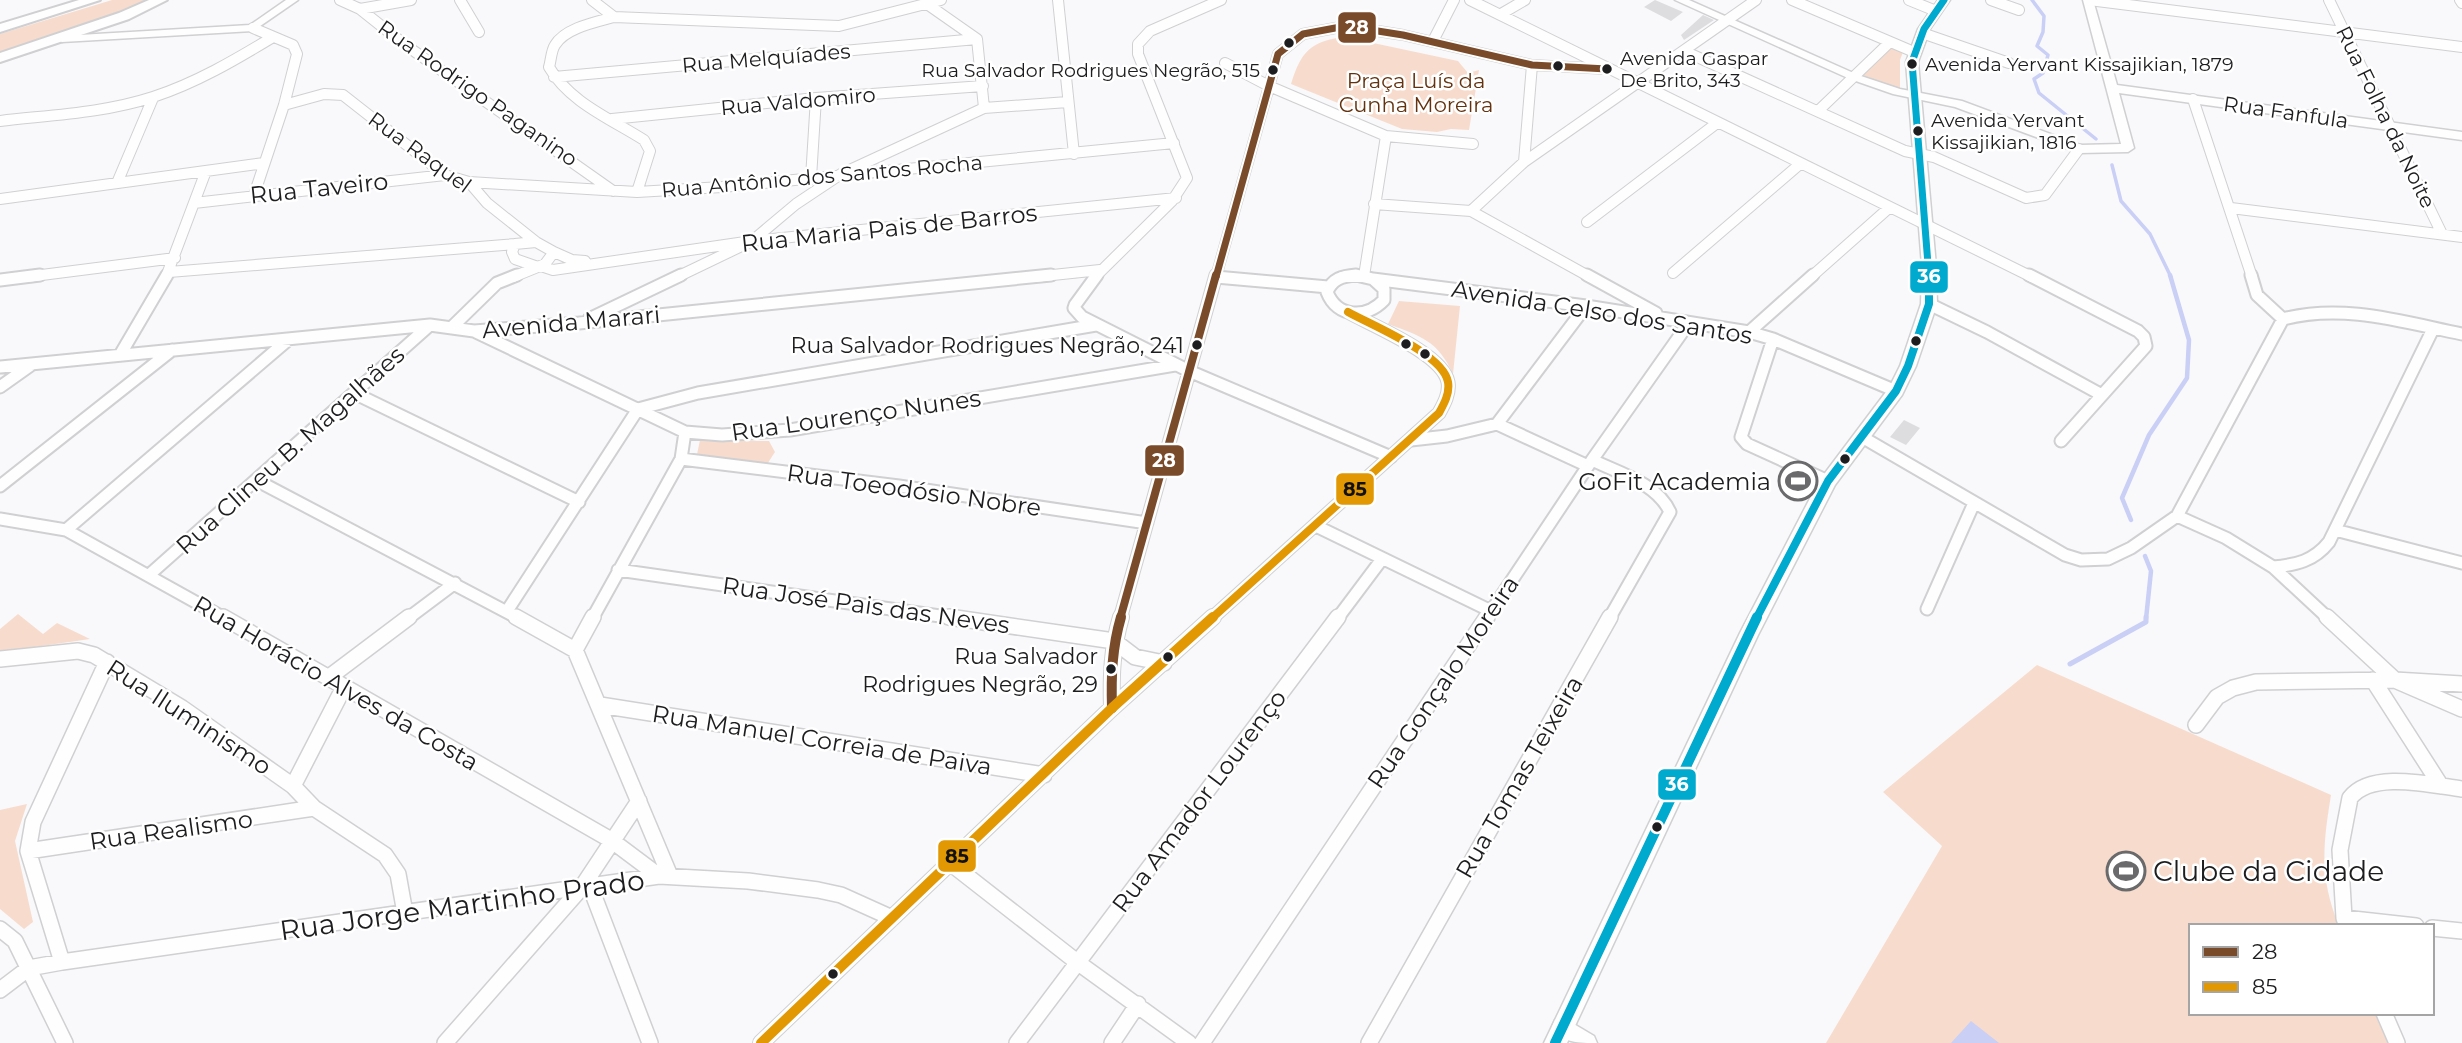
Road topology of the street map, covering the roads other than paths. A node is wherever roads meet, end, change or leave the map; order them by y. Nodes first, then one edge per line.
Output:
1 (93, 0) edge
2 (160, 0) edge
3 (293, 0) edge
4 (340, 0) edge
5 (411, 0) edge
6 (460, 0) edge
7 (592, 0) edge
8 (942, 0) edge
9 (1058, 0) edge
10 (1221, 0) edge
11 (1454, 0) edge
12 (1470, 0) edge
13 (1525, 0) edge
14 (1680, 0) edge
15 (1756, 0) edge
16 (1792, 0) edge
17 (1909, 0) edge
18 (1991, 0) edge
19 (2089, 0) edge
20 (2329, 0) edge
21 (927, 4) junction
22 (1940, 5) edge
23 (360, 9) junction
24 (2019, 9) dead end
25 (1500, 14) junction
26 (124, 16) junction
27 (614, 16) junction
28 (1727, 21) junction
29 (0, 28) edge
30 (253, 28) junction
31 (479, 32) dead end
32 (2345, 32) junction
33 (1922, 33) junction
34 (126, 35) junction
35 (273, 37) junction
36 (62, 38) junction
37 (977, 39) junction
38 (1433, 41) junction
39 (1890, 42) junction
40 (2462, 47) edge
41 (1684, 51) junction
42 (1914, 52) junction
43 (0, 58) edge
44 (1224, 63) dead end
45 (2009, 63) dead end
46 (1532, 65) junction
47 (1607, 69) junction
48 (554, 77) junction
49 (1854, 77) junction
50 (1637, 84) junction
51 (983, 86) junction
52 (1269, 86) junction
53 (2110, 88) junction
54 (1914, 94) junction
55 (153, 98) junction
56 (816, 98) junction
57 (2193, 99) junction
58 (1068, 102) junction
59 (284, 105) junction
60 (984, 108) junction
61 (1818, 111) junction
62 (612, 119) junction
63 (0, 121) edge
64 (1717, 123) junction
65 (2389, 126) junction
66 (1386, 136) junction
67 (2462, 136) edge
68 (1174, 143) junction
69 (1473, 144) dead end
70 (2079, 149) junction
71 (884, 154) junction
72 (1074, 154) junction
73 (1921, 154) junction
74 (1524, 162) junction
75 (264, 163) junction
76 (1800, 164) junction
77 (894, 170) junction
78 (206, 171) junction
79 (841, 174) junction
80 (445, 175) junction
81 (811, 178) junction
82 (468, 182) junction
83 (117, 183) junction
84 (613, 191) junction
85 (637, 192) junction
86 (254, 195) junction
87 (1176, 198) junction
88 (0, 199) edge
89 (194, 203) junction
90 (1374, 204) junction
91 (1890, 207) junction
92 (2231, 208) junction
93 (1471, 211) junction
94 (510, 221) junction
95 (1587, 222) dead end
96 (1924, 222) junction
97 (2442, 234) junction
98 (2462, 237) edge
99 (752, 241) junction
100 (536, 242) junction
101 (515, 247) junction
102 (554, 252) junction
103 (175, 258) junction
104 (603, 263) junction
105 (538, 266) junction
106 (1100, 270) junction
107 (169, 271) junction
108 (1673, 274) dead end
109 (1216, 277) junction
110 (1368, 277) junction
111 (0, 281) edge
112 (1423, 284) junction
113 (1328, 287) junction
114 (1385, 296) junction
115 (1929, 304) junction
116 (1586, 306) junction
117 (1378, 307) junction
118 (1348, 312) junction
119 (1662, 317) junction
120 (2283, 319) junction
121 (579, 323) junction
122 (1096, 324) junction
123 (1688, 324) junction
124 (430, 325) junction
125 (452, 327) junction
126 (2433, 329) junction
127 (474, 331) junction
128 (1749, 332) junction
129 (1389, 334) junction
130 (2462, 334) edge
131 (289, 339) junction
132 (1773, 339) junction
133 (173, 350) junction
134 (120, 355) junction
135 (32, 364) junction
136 (1175, 365) junction
137 (0, 367) edge
138 (1189, 371) junction
139 (0, 387) edge
140 (1896, 391) junction
141 (356, 394) junction
142 (2102, 395) junction
143 (638, 408) junction
144 (1497, 424) junction
145 (685, 432) junction
146 (1862, 437) junction
147 (1411, 440) junction
148 (2061, 441) dead end
149 (1391, 457) junction
150 (681, 459) junction
151 (1590, 463) junction
152 (256, 480) junction
153 (1828, 481) junction
154 (0, 486) edge
155 (579, 502) junction
156 (1974, 503) junction
157 (2177, 516) junction
158 (0, 519) edge
159 (1147, 523) junction
160 (1316, 526) junction
161 (66, 530) junction
162 (2335, 530) junction
163 (1381, 559) junction
164 (2462, 563) edge
165 (2273, 567) junction
166 (618, 570) junction
167 (149, 575) junction
168 (455, 583) junction
169 (1927, 609) dead end
170 (507, 611) junction
171 (1491, 611) junction
172 (1114, 641) junction
173 (575, 650) junction
174 (0, 659) edge
175 (107, 662) junction
176 (1164, 663) junction
177 (328, 678) junction
178 (2373, 680) junction
179 (2395, 680) junction
180 (2462, 684) edge
181 (344, 687) junction
182 (600, 705) junction
183 (1112, 708) junction
184 (2462, 709) edge
185 (2196, 725) dead end
186 (1044, 775) junction
187 (293, 786) junction
188 (2441, 786) junction
189 (2462, 789) edge
190 (639, 801) junction
191 (314, 808) junction
192 (611, 841) junction
193 (28, 851) junction
194 (949, 862) junction
195 (664, 876) junction
196 (586, 887) junction
197 (405, 913) junction
198 (892, 918) junction
199 (2345, 922) edge
200 (2380, 924) edge
201 (2434, 928) edge
202 (0, 929) edge
203 (2462, 931) edge
204 (62, 962) junction
205 (1077, 962) junction
206 (29, 968) junction
207 (0, 990) edge
208 (1138, 1004) junction
209 (2385, 1015) edge
210 (1559, 1035) edge
211 (65, 1043) edge
212 (445, 1043) edge
213 (650, 1043) edge
214 (761, 1043) edge
215 (1017, 1043) edge
216 (1111, 1043) edge
217 (1189, 1043) edge
218 (1202, 1043) edge
219 (1369, 1043) edge
220 (1587, 1043) edge
221 (2397, 1043) edge

1 - 29 main road
2 - 26 main road
3 - 30 street
4 - 23 street, Rua Rodrigo Paganino
5 - 23 street
6 - 31 street
7 - 27 street
8 - 21 street
9 - 58 street
10 - 68 street
11 - 38 street
12 - 25 street
13 - 25 street
14 - 28 street
15 - 28 street
16 - 39 street
17 - 22 street
18 - 24 street
19 - 32 street
19 - 53 street
20 - 32 street, Rua Folha da Noite
21 - 27 street
21 - 37 street
22 - 33 main road
23 - 84 street, Rua Rodrigo Paganino
25 - 47 street
26 - 34 street
26 - 36 main road
27 - 48 street
28 - 41 street
28 - 49 street
30 - 34 street
30 - 35 street
32 - 40 street
32 - 65 street, Rua Folha da Noite
33 - 42 main road
33 - 45 street
34 - 36 street
35 - 55 street
35 - 59 street
36 - 43 main road
37 - 48 street, Rua Melquíades
37 - 51 street
38 - 46 street
38 - 52 street
39 - 42 street
39 - 49 street
41 - 50 street
41 - 61 street
42 - 54 main road
44 - 52 street
46 - 47 street
46 - 74 street
47 - 50 street
48 - 62 street
49 - 54 street
49 - 61 street
50 - 64 street
50 - 74 street
51 - 56 street, Rua Valdomiro
51 - 60 street
52 - 66 street
52 - 109 street
53 - 57 street, Rua Fanfula
53 - 70 street
54 - 70 street
54 - 73 main road
55 - 63 street
55 - 83 street
56 - 62 street, Rua Valdomiro
56 - 81 street
57 - 65 street, Rua Fanfula
57 - 92 street
58 - 60 street
58 - 72 street
59 - 75 street
59 - 80 street, Rua Raquel
60 - 71 street
61 - 73 street
62 - 85 street
64 - 76 street
64 - 95 street
65 - 67 street, Rua Fanfula
65 - 97 street, Rua Folha da Noite
66 - 69 street
66 - 90 street
68 - 72 street, Rua Antônio dos Santos Rocha
68 - 87 street
70 - 73 street
71 - 77 street
71 - 79 street
72 - 77 street, Rua Antônio dos Santos Rocha
73 - 96 main road
74 - 93 street
75 - 78 street
75 - 86 street
76 - 91 street
76 - 108 street
77 - 79 street, Rua Antônio dos Santos Rocha
78 - 83 street
78 - 89 street
79 - 81 street, Rua Antônio dos Santos Rocha
79 - 99 street
80 - 82 street, Rua Raquel
80 - 86 street, Rua Taveiro
81 - 85 street, Rua Antônio dos Santos Rocha
82 - 84 street, Rua Antônio dos Santos Rocha
82 - 94 street, Rua Raquel
83 - 88 street
84 - 85 street, Rua Antônio dos Santos Rocha
86 - 89 street, Rua Taveiro
87 - 99 street, Rua Maria Pais de Barros
87 - 106 street
89 - 103 street
90 - 93 street
90 - 110 street
91 - 96 street
91 - 128 street
92 - 97 street
92 - 120 street
93 - 119 street
94 - 100 street, Rua Raquel
94 - 101 street
96 - 115 main road
96 - 142 street
97 - 98 street
99 - 104 street, Rua Maria Pais de Barros
99 - 121 street
100 - 101 street
100 - 102 street, Rua Raquel
101 - 105 street
101 - 107 street
102 - 104 street, Rua Maria Pais de Barros
102 - 105 street
103 - 107 street
103 - 111 street
104 - 105 street, Rua Maria Pais de Barros
105 - 125 street
106 - 121 street, Avenida Marari
106 - 122 street
107 - 134 street
109 - 113 street
109 - 138 street
110 - 112 street, Avenida Celso dos Santos
110 - 113 street
110 - 114 street
112 - 114 street, Avenida Celso dos Santos
112 - 116 street, Avenida Celso dos Santos
113 - 118 street
114 - 117 street
115 - 140 main road
115 - 142 street
116 - 119 street, Avenida Celso dos Santos
116 - 144 street
117 - 118 street
117 - 129 street
118 - 129 street
119 - 123 street, Avenida Celso dos Santos
120 - 126 street
120 - 157 street
121 - 127 street, Avenida Marari
122 - 136 street
122 - 143 street
123 - 128 street, Avenida Celso dos Santos
123 - 151 street, Rua Gonçalo Moreira
124 - 125 street, Avenida Marari
124 - 131 street, Avenida Marari
124 - 141 street, Rua Clineu B. Magalhães
125 - 127 street, Avenida Marari
126 - 130 street
126 - 162 street
127 - 143 street, Rua Lourenço Nunes
128 - 132 street, Avenida Celso dos Santos
129 - 147 street
131 - 133 street, Avenida Marari
131 - 161 street
132 - 140 street, Avenida Celso dos Santos
132 - 153 street
133 - 134 street, Avenida Marari
133 - 154 street
134 - 135 street, Avenida Marari
135 - 137 street, Avenida Marari
135 - 139 street
136 - 138 street
136 - 145 street, Rua Lourenço Nunes
138 - 149 street
138 - 159 street
140 - 146 main road
141 - 152 street, Rua Clineu B. Magalhães
141 - 155 street
142 - 148 street
143 - 145 street, Rua Lourenço Nunes
143 - 155 street
144 - 147 street
144 - 151 street
145 - 150 street
146 - 153 main road
146 - 156 street
147 - 149 street
149 - 160 street
150 - 159 street, Rua Toeodósio Nobre
150 - 166 street
151 - 171 street, Rua Gonçalo Moreira
151 - 219 street, Rua Tomas Teixeira
152 - 167 street, Rua Clineu B. Magalhães
152 - 168 street
153 - 210 main road
155 - 170 street
156 - 157 street
156 - 169 street
157 - 165 street
158 - 161 street, Rua Horácio Alves da Costa
159 - 172 street
160 - 163 street
160 - 176 street
161 - 167 street, Rua Horácio Alves da Costa
162 - 164 street
162 - 165 street
163 - 171 street
163 - 205 street, Rua Amador Lourenço
165 - 179 street
166 - 172 street, Rua José Pais das Neves
166 - 173 street
167 - 177 street, Rua Horácio Alves da Costa
168 - 170 street
168 - 177 street
170 - 173 street
171 - 218 street, Rua Gonçalo Moreira
172 - 176 street
172 - 183 street
173 - 182 street
174 - 175 street, Rua Iluminismo
175 - 187 street, Rua Iluminismo
175 - 193 street
176 - 183 street
177 - 181 street, Rua Horácio Alves da Costa
178 - 179 street
178 - 185 street
178 - 188 street
179 - 180 street
179 - 184 street
181 - 187 street
181 - 192 street, Rua Horácio Alves da Costa
182 - 186 street, Rua Manuel Correia de Paiva
182 - 190 street
183 - 186 street
186 - 194 street
187 - 191 street, Rua Iluminismo
188 - 189 street
188 - 199 street
190 - 192 street
190 - 195 street
191 - 193 street, Rua Realismo
191 - 197 street, Rua Iluminismo
192 - 195 street, Rua Horácio Alves da Costa
192 - 196 street
193 - 204 street
194 - 198 street
194 - 205 street
195 - 196 street, Rua Jorge Martinho Prado
195 - 198 street, Rua Jorge Martinho Prado
196 - 197 street, Rua Jorge Martinho Prado
196 - 212 street
196 - 213 street
197 - 204 street, Rua Jorge Martinho Prado
198 - 214 street
199 - 200 street
201 - 203 street
202 - 206 street
204 - 206 street, Rua Jorge Martinho Prado
205 - 208 street
205 - 215 street, Rua Amador Lourenço
206 - 207 street
206 - 211 street
208 - 216 street
208 - 217 street
209 - 221 street
210 - 220 street

